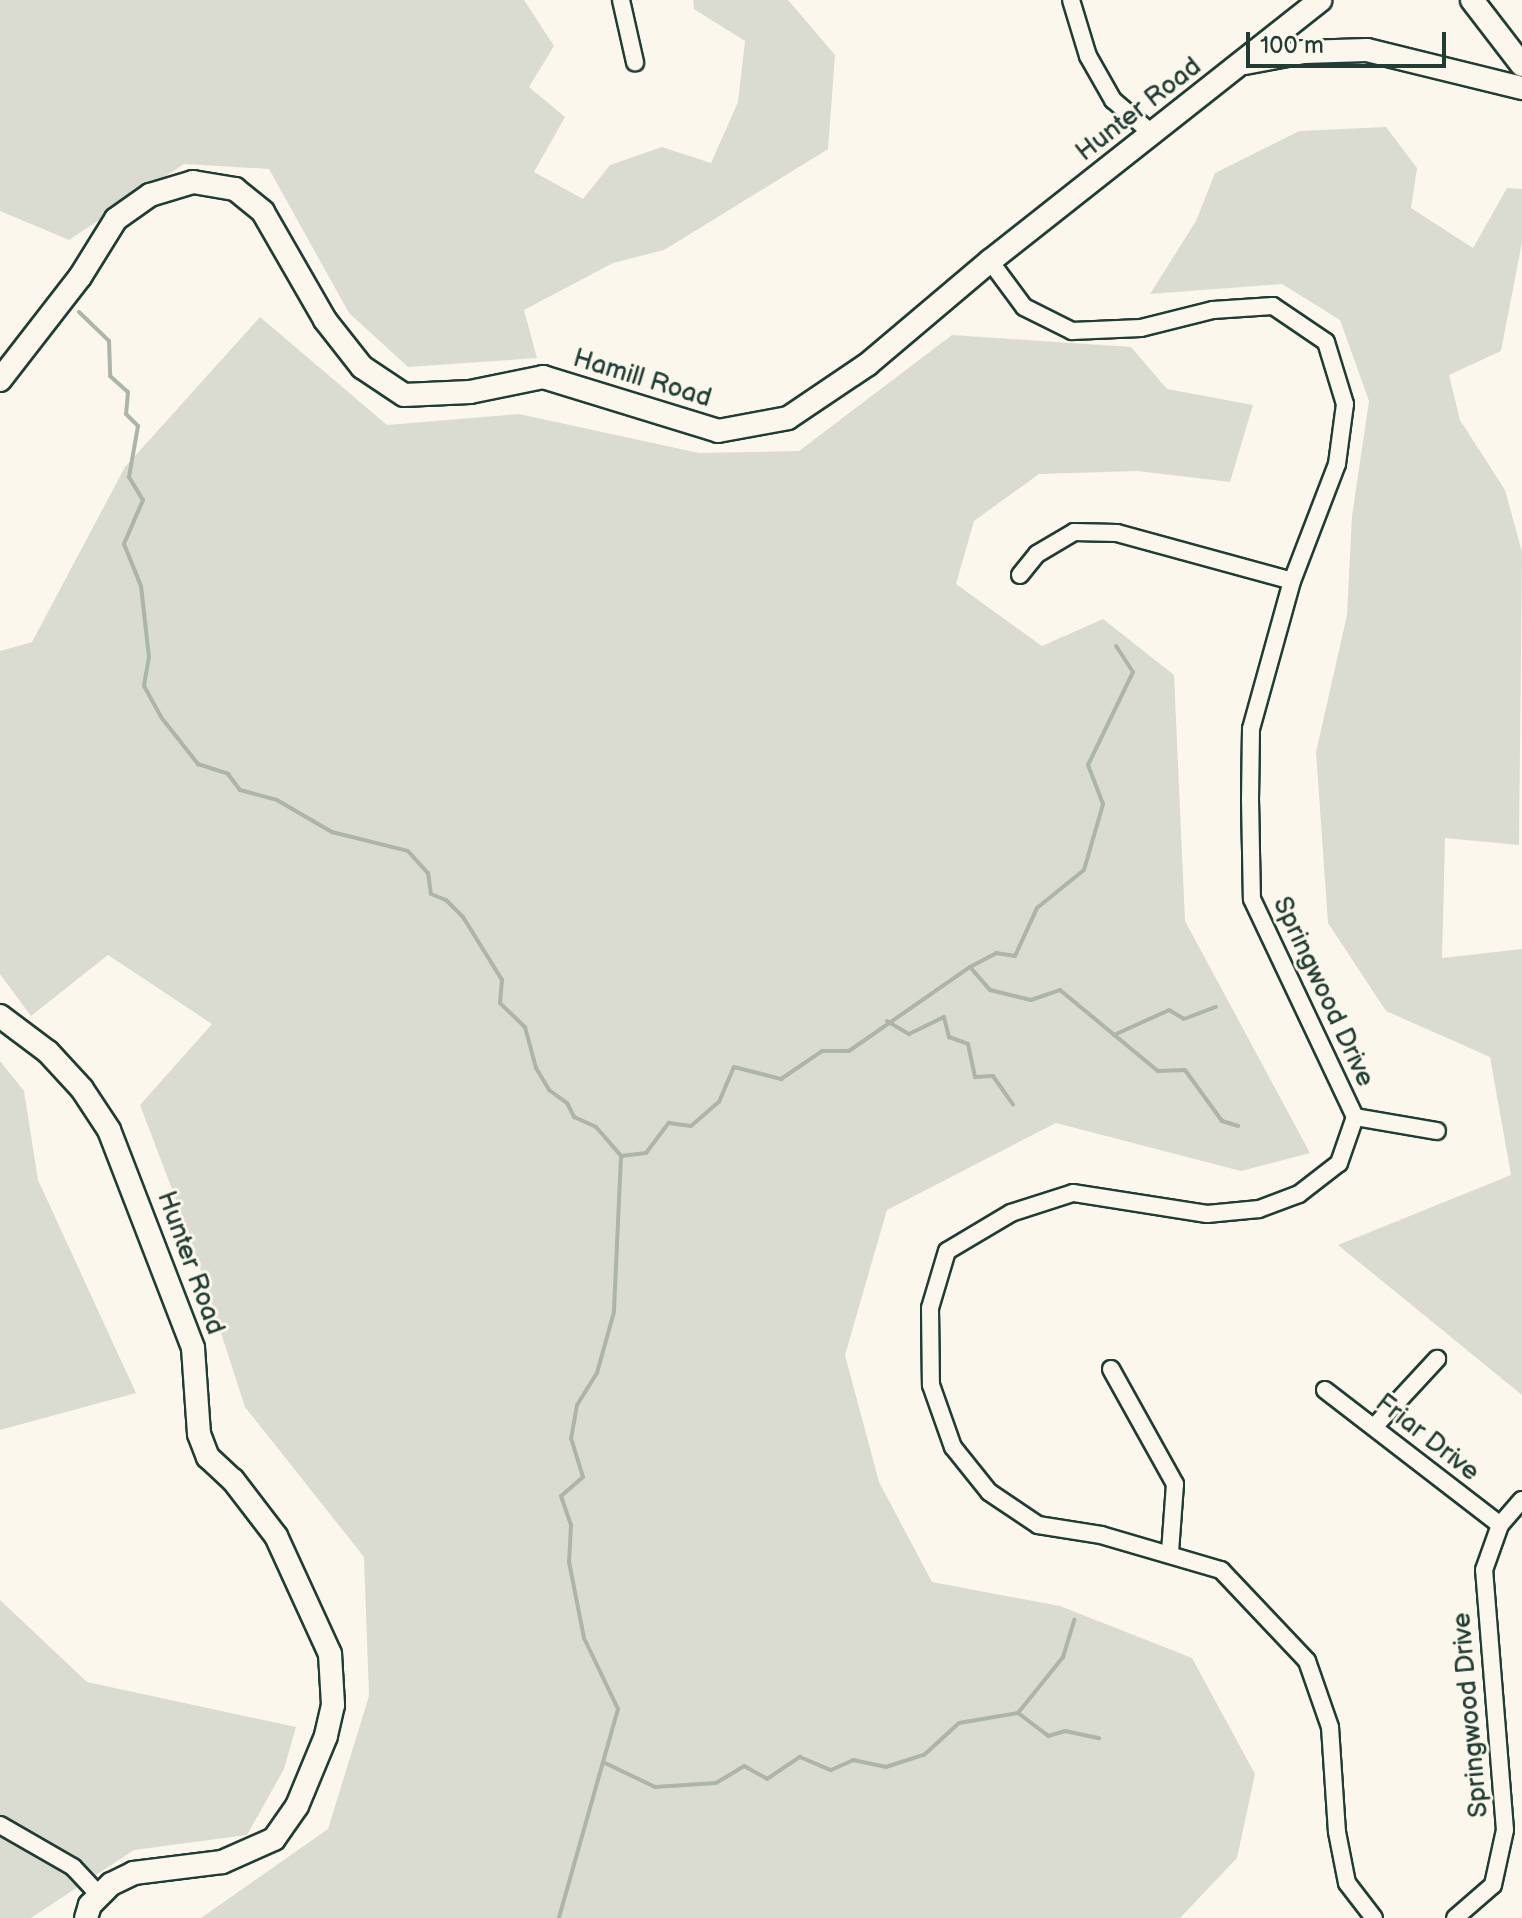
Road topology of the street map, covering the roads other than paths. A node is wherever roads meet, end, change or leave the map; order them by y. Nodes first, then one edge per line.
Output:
1 (621, 0) edge
2 (1071, 0) edge
3 (1320, 0) edge
4 (1472, 0) edge
5 (635, 62) dead end
6 (1243, 64) junction
7 (1522, 65) edge
8 (1522, 88) edge
9 (1154, 135) junction
10 (990, 261) junction
11 (0, 380) edge
12 (1020, 575) dead end
13 (1292, 581) junction
14 (0, 1016) edge
15 (1355, 1117) junction
16 (1437, 1131) dead end
17 (1437, 1359) dead end
18 (1111, 1369) dead end
19 (1325, 1390) dead end
20 (1374, 1427) junction
21 (1522, 1500) edge
22 (1500, 1525) junction
23 (1170, 1552) junction
24 (0, 1825) edge
25 (99, 1895) junction
26 (86, 1918) edge
27 (1374, 1918) edge
28 (1455, 1918) edge

1 - 5 street
2 - 9 street
3 - 6 street, Hunter Road
4 - 7 street
6 - 8 street
6 - 9 street, Hunter Road
9 - 10 street, Hunter Road
10 - 11 street, Hamill Road
10 - 13 street, Springwood Drive
12 - 13 street
13 - 15 street, Springwood Drive
14 - 25 street, Hunter Road
15 - 16 street
15 - 23 street, Springwood Drive
17 - 20 street
18 - 23 street
19 - 20 street, Friar Drive
20 - 22 street, Friar Drive
21 - 22 street, Springwood Drive
22 - 28 street, Springwood Drive
23 - 27 street, Springwood Drive
24 - 25 street
25 - 26 street, Hunter Road

